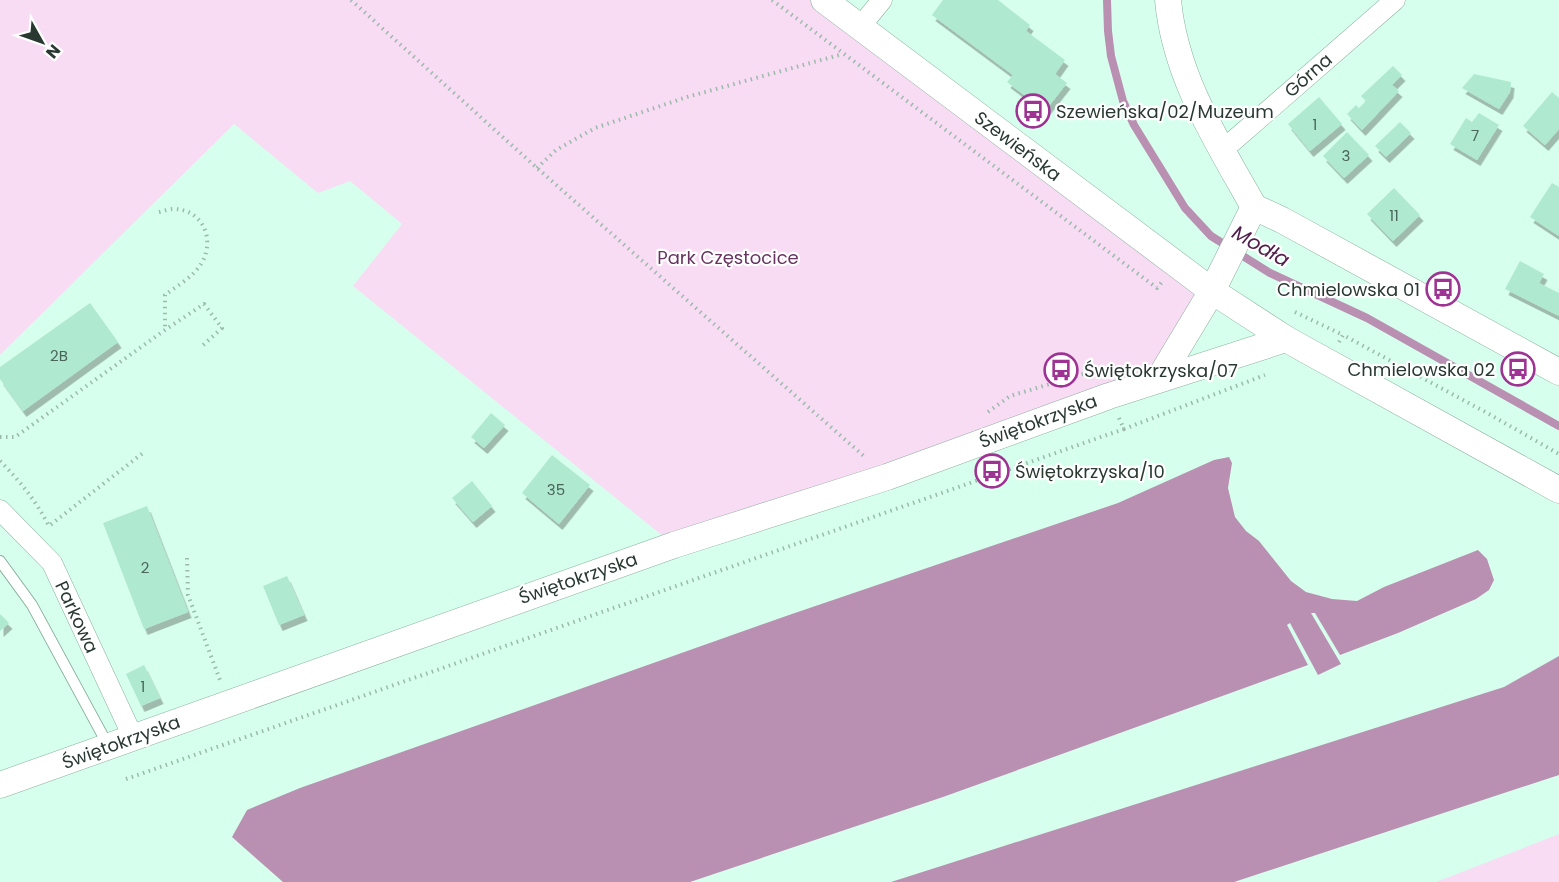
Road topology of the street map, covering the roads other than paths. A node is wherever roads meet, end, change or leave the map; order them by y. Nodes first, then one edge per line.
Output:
1 (824, 0) edge
2 (882, 0) edge
3 (1168, 0) edge
4 (1395, 0) edge
5 (860, 27) junction
6 (1220, 148) junction
7 (1254, 207) junction
8 (1212, 291) junction
9 (1286, 339) junction
10 (1559, 372) edge
11 (1159, 379) junction
12 (1559, 490) edge
13 (0, 510) edge
14 (0, 561) edge
15 (133, 737) junction
16 (109, 747) junction
17 (0, 785) edge

1 - 5 street, Szewieńska
2 - 5 street
3 - 6 street
4 - 6 street, Górna
5 - 8 street, Szewieńska
6 - 7 street
7 - 8 street
7 - 10 street
8 - 9 street, Szewieńska
8 - 11 street
9 - 11 street, Świętokrzyska
9 - 12 street, Szewieńska
11 - 15 street, Świętokrzyska
13 - 15 street, Parkowa
14 - 16 lane
15 - 16 street, Świętokrzyska
16 - 17 street, Świętokrzyska

